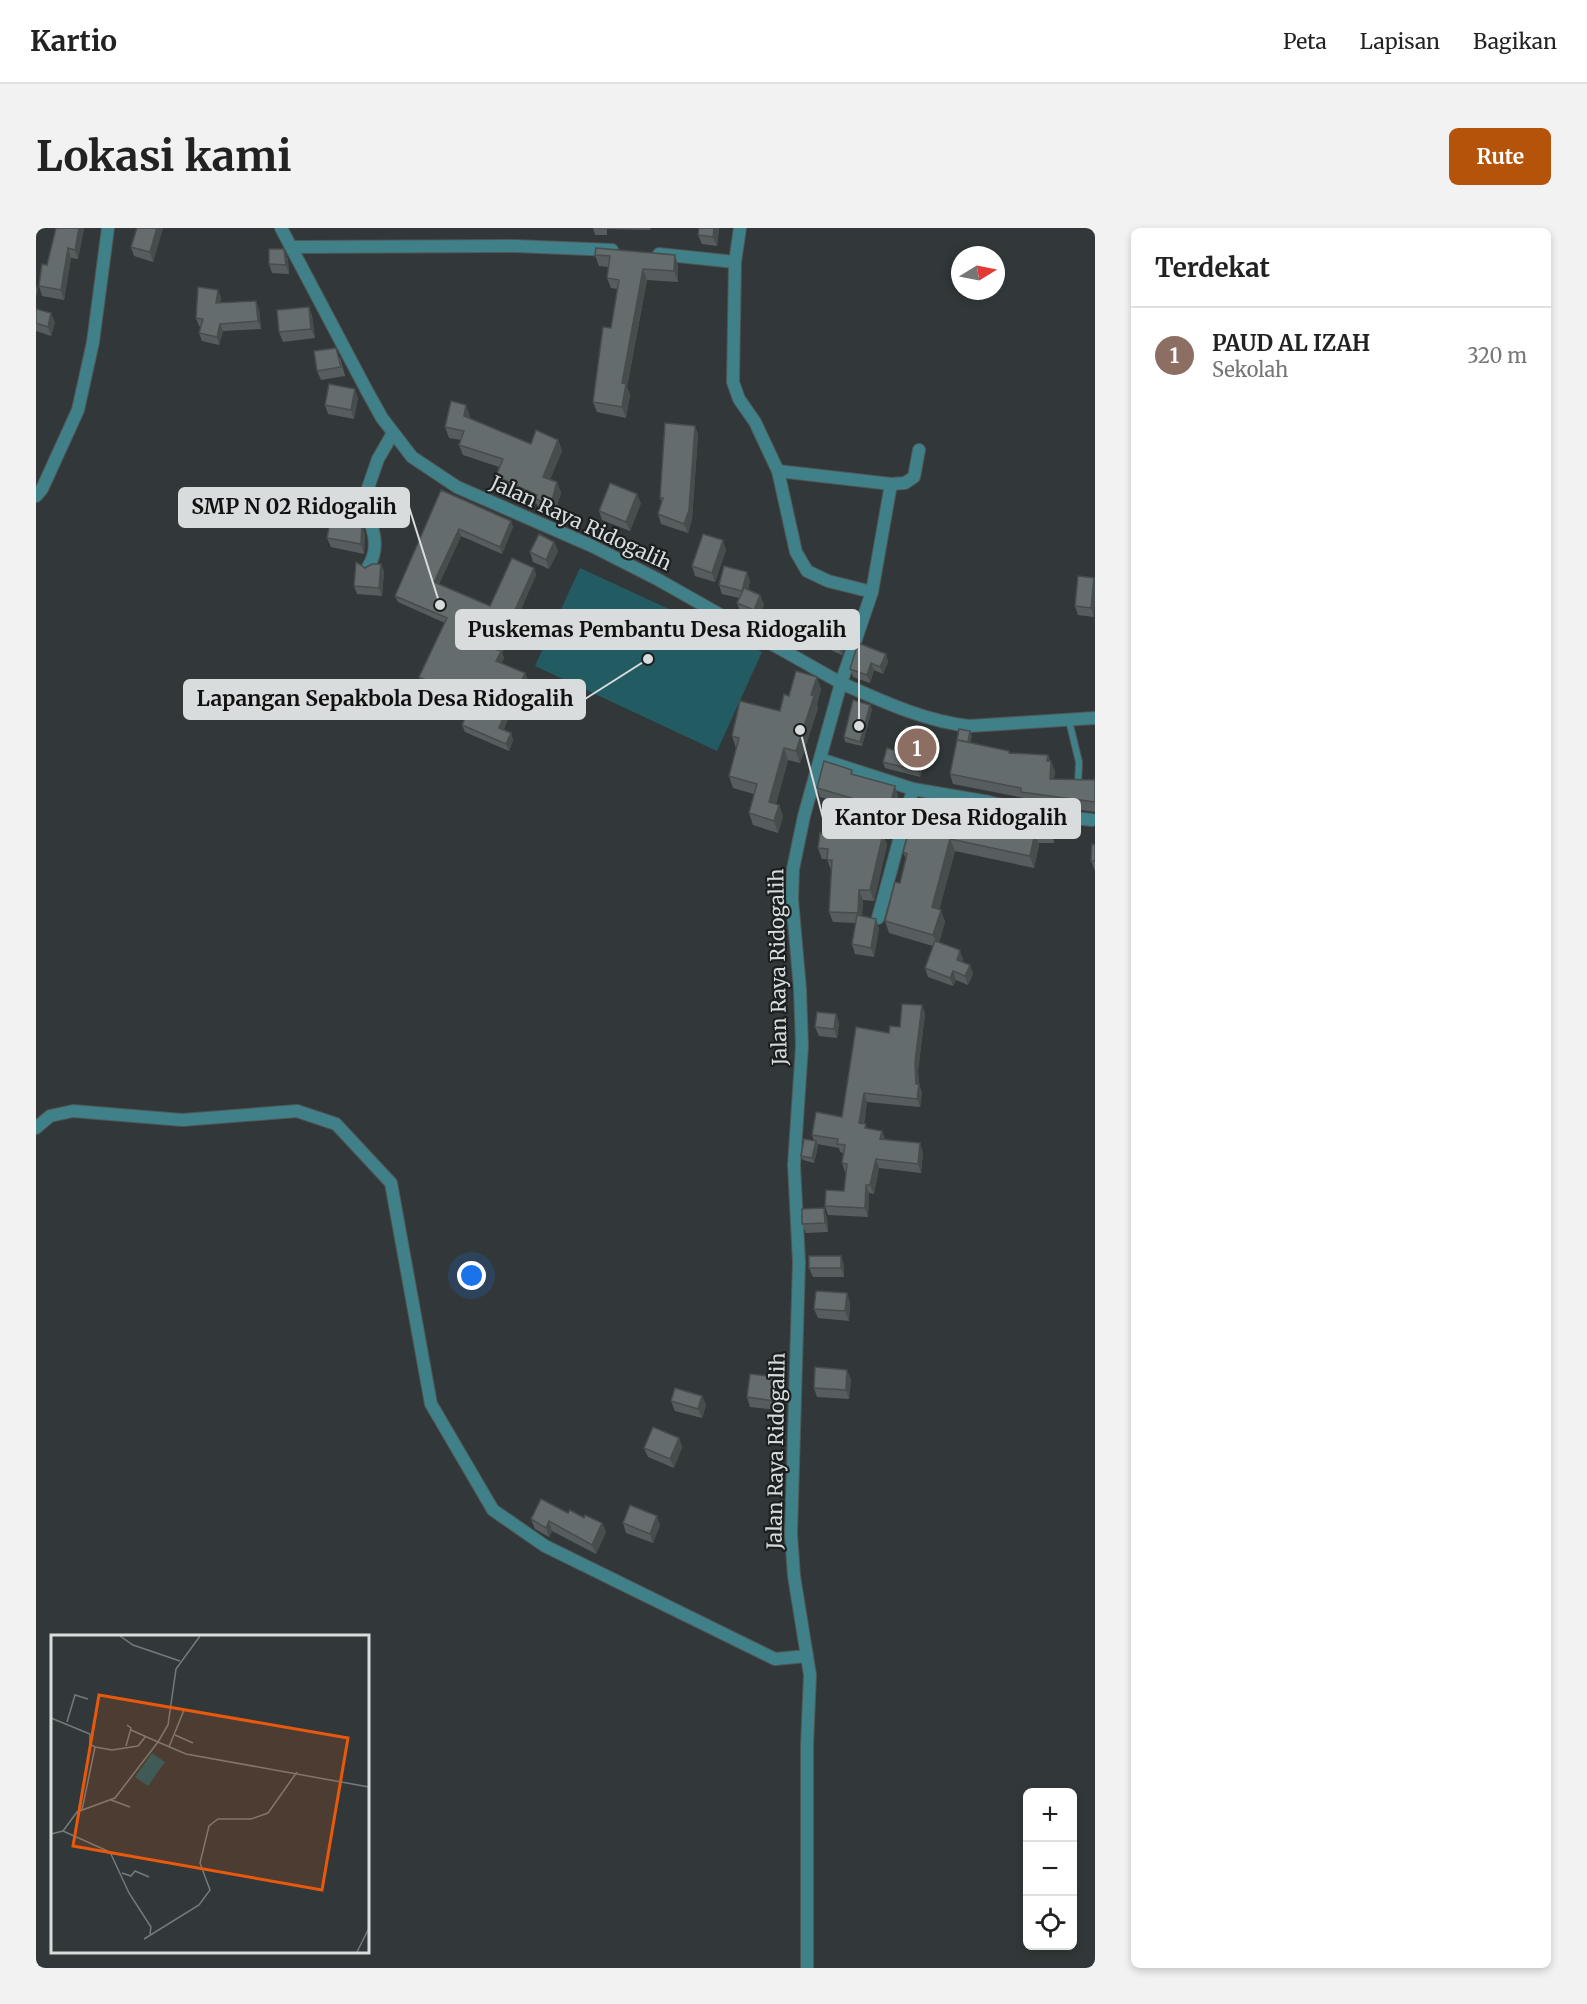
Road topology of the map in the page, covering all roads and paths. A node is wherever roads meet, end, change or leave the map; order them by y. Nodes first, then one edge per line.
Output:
1 (108, 228) edge
2 (281, 228) edge
3 (740, 228) edge
4 (292, 247) junction
5 (626, 251) edge
6 (648, 253) edge
7 (735, 262) junction
8 (393, 433) junction
9 (919, 450) dead end
10 (778, 471) junction
11 (891, 484) junction
12 (36, 496) edge
13 (368, 567) edge
14 (872, 592) junction
15 (841, 683) junction
16 (1095, 718) edge
17 (1070, 721) junction
18 (820, 759) junction
19 (1078, 785) edge
20 (913, 789) junction
21 (1092, 820) dead end
22 (878, 918) edge
23 (36, 1128) edge
24 (807, 1656) junction
25 (807, 1968) edge

1 - 12 street
2 - 4 street, Jalan Raya Ridogalih
3 - 7 street
4 - 5 street
4 - 8 street, Jalan Raya Ridogalih
6 - 7 street
7 - 10 street
8 - 13 street
8 - 15 street, Jalan Raya Ridogalih
9 - 11 street
10 - 11 street
10 - 14 street
11 - 14 street
14 - 15 street
15 - 17 street
15 - 18 street, Jalan Raya Ridogalih
16 - 17 street
17 - 19 lane
18 - 20 street
18 - 24 street, Jalan Raya Ridogalih
20 - 21 street
20 - 22 street
23 - 24 street
24 - 25 street, Jalan Raya Ridogalih

